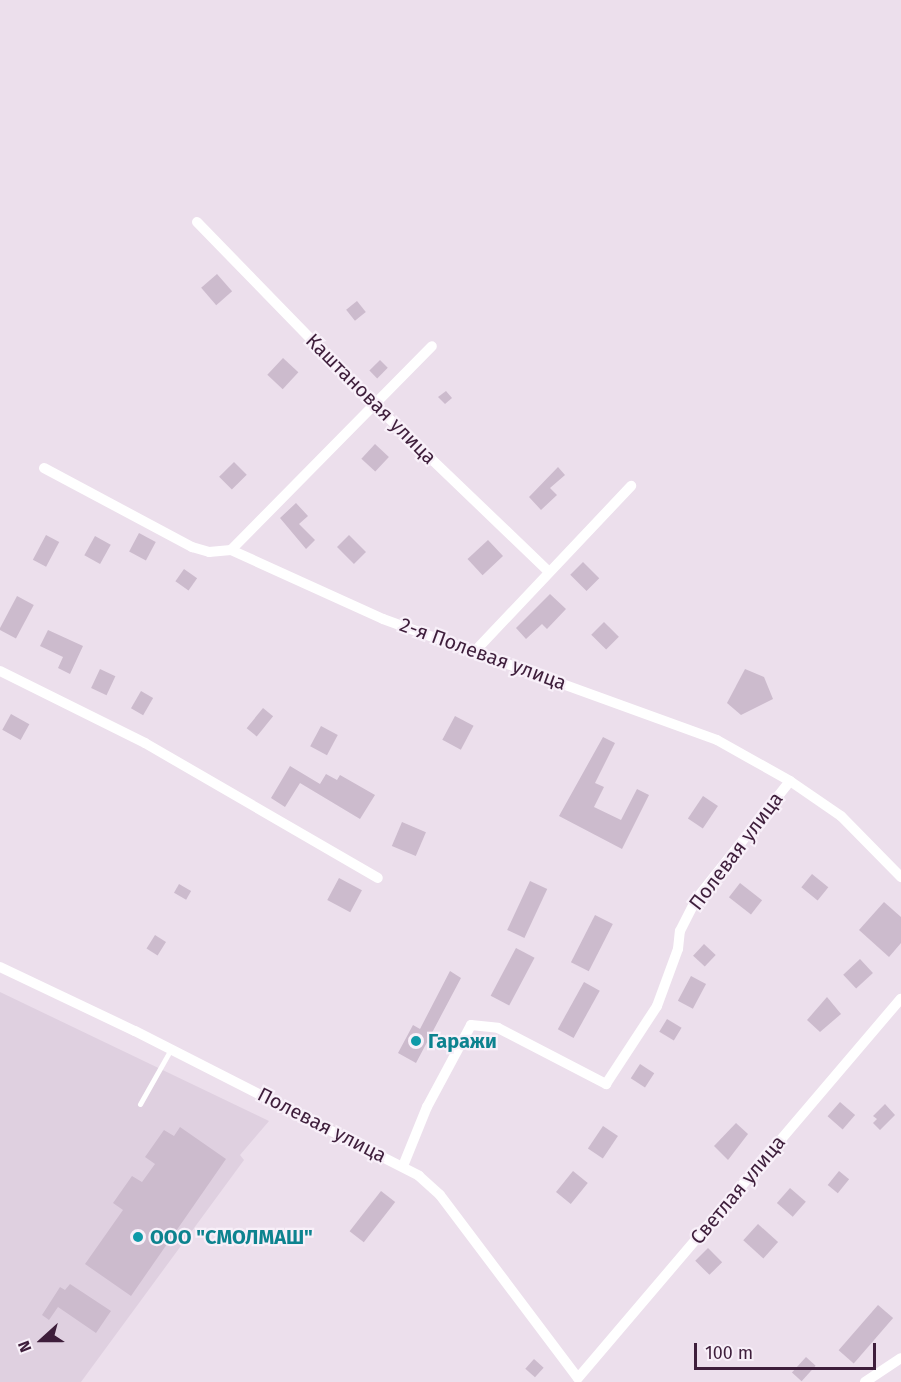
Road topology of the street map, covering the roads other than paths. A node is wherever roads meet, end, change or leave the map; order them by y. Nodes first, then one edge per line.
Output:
1 (197, 222) dead end
2 (432, 346) dead end
3 (375, 405) junction
4 (44, 468) dead end
5 (632, 486) dead end
6 (231, 550) junction
7 (549, 572) junction
8 (476, 650) junction
9 (0, 670) edge
10 (790, 781) junction
11 (901, 877) edge
12 (378, 878) dead end
13 (0, 967) edge
14 (901, 999) edge
15 (171, 1049) junction
16 (140, 1104) dead end
17 (403, 1166) junction
18 (901, 1358) edge
19 (576, 1380) edge
20 (865, 1382) edge

1 - 3 street, Каштановая улица
2 - 3 street
3 - 6 street
3 - 7 street, Каштановая улица
4 - 6 street, 2-я Полевая улица
5 - 7 street
6 - 8 street, 2-я Полевая улица
7 - 8 street
8 - 10 street, 2-я Полевая улица
9 - 12 street
10 - 11 street, 2-я Полевая улица
10 - 17 street, Полевая улица
13 - 15 street, Полевая улица
14 - 19 street, Светлая улица
15 - 16 lane
15 - 17 street, Полевая улица
17 - 19 street
18 - 20 street

